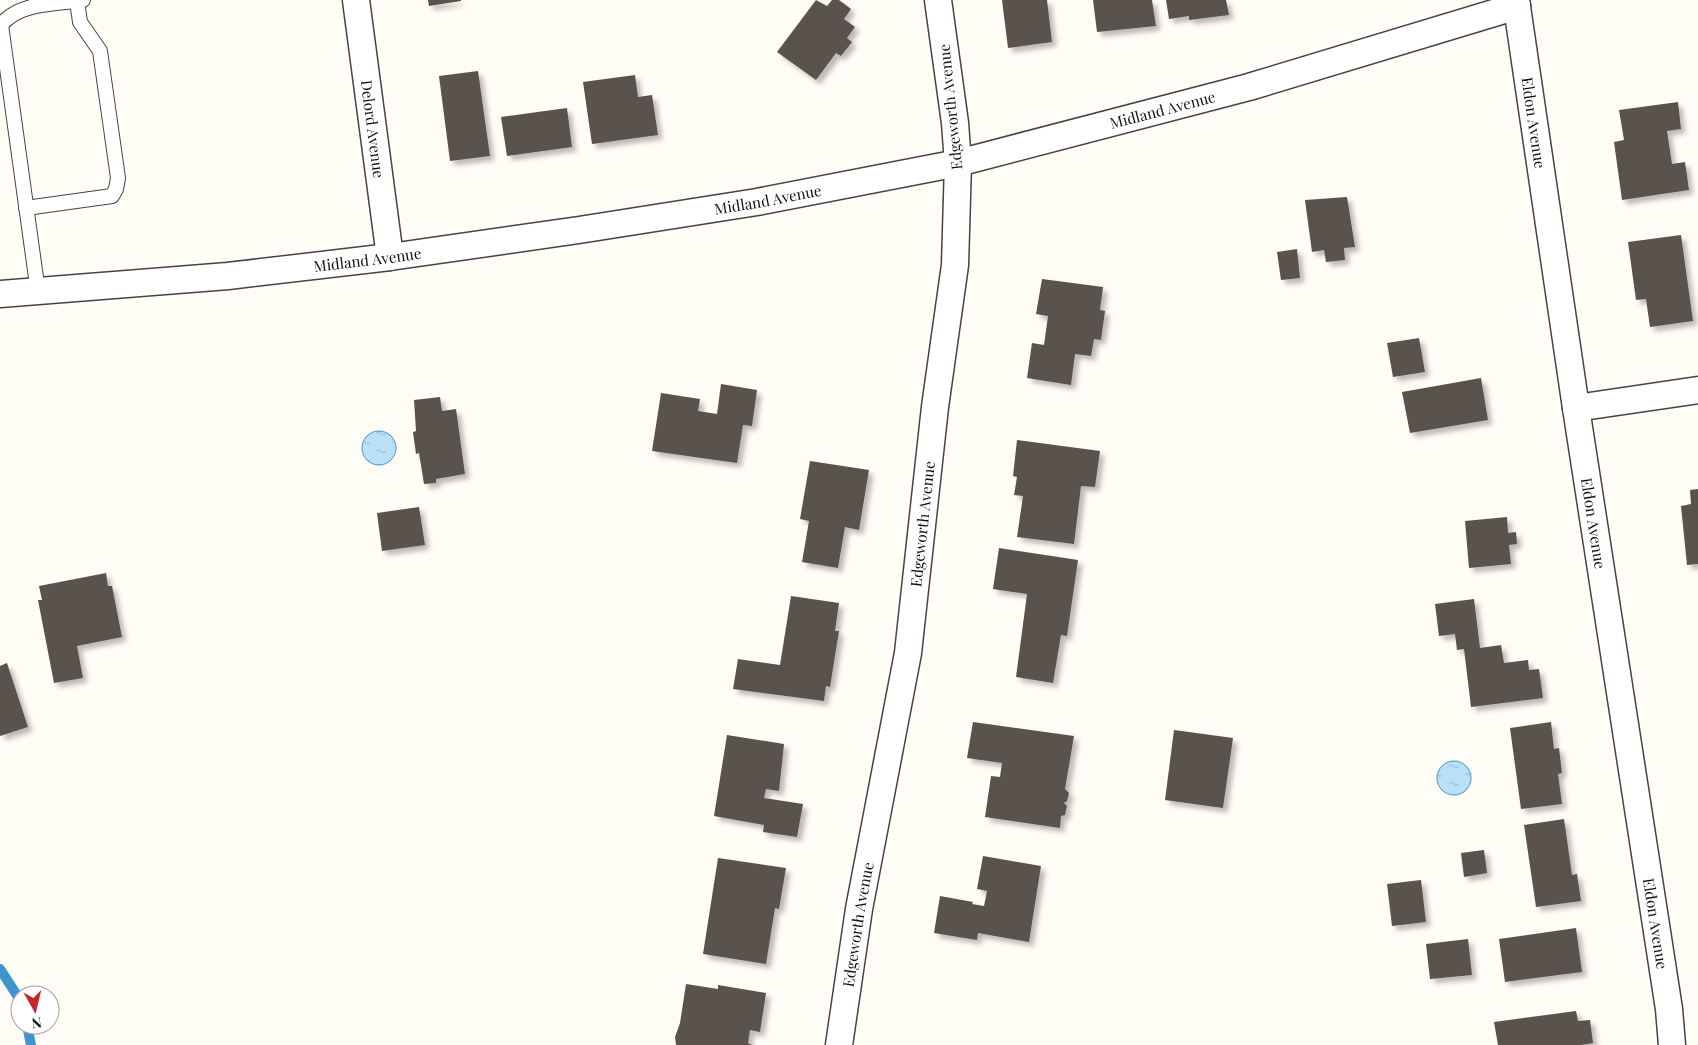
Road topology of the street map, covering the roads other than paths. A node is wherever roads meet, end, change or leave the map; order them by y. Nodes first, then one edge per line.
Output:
1 (80, 0) edge
2 (356, 0) edge
3 (938, 0) edge
4 (1517, 3) edge
5 (958, 164) junction
6 (26, 208) junction
7 (390, 257) junction
8 (38, 292) junction
9 (0, 294) edge
10 (1698, 390) edge
11 (1576, 408) junction
12 (839, 1045) edge
13 (1672, 1045) edge

1 - 6 lane
1 - 6 lane
2 - 7 street, Delord Avenue
3 - 5 street, Edgeworth Avenue
4 - 5 street, Midland Avenue
4 - 11 street, Eldon Avenue
5 - 7 street, Midland Avenue
5 - 12 street, Edgeworth Avenue
6 - 8 lane
7 - 8 street, Midland Avenue
8 - 9 street, Midland Avenue
10 - 11 street
11 - 13 street, Eldon Avenue

